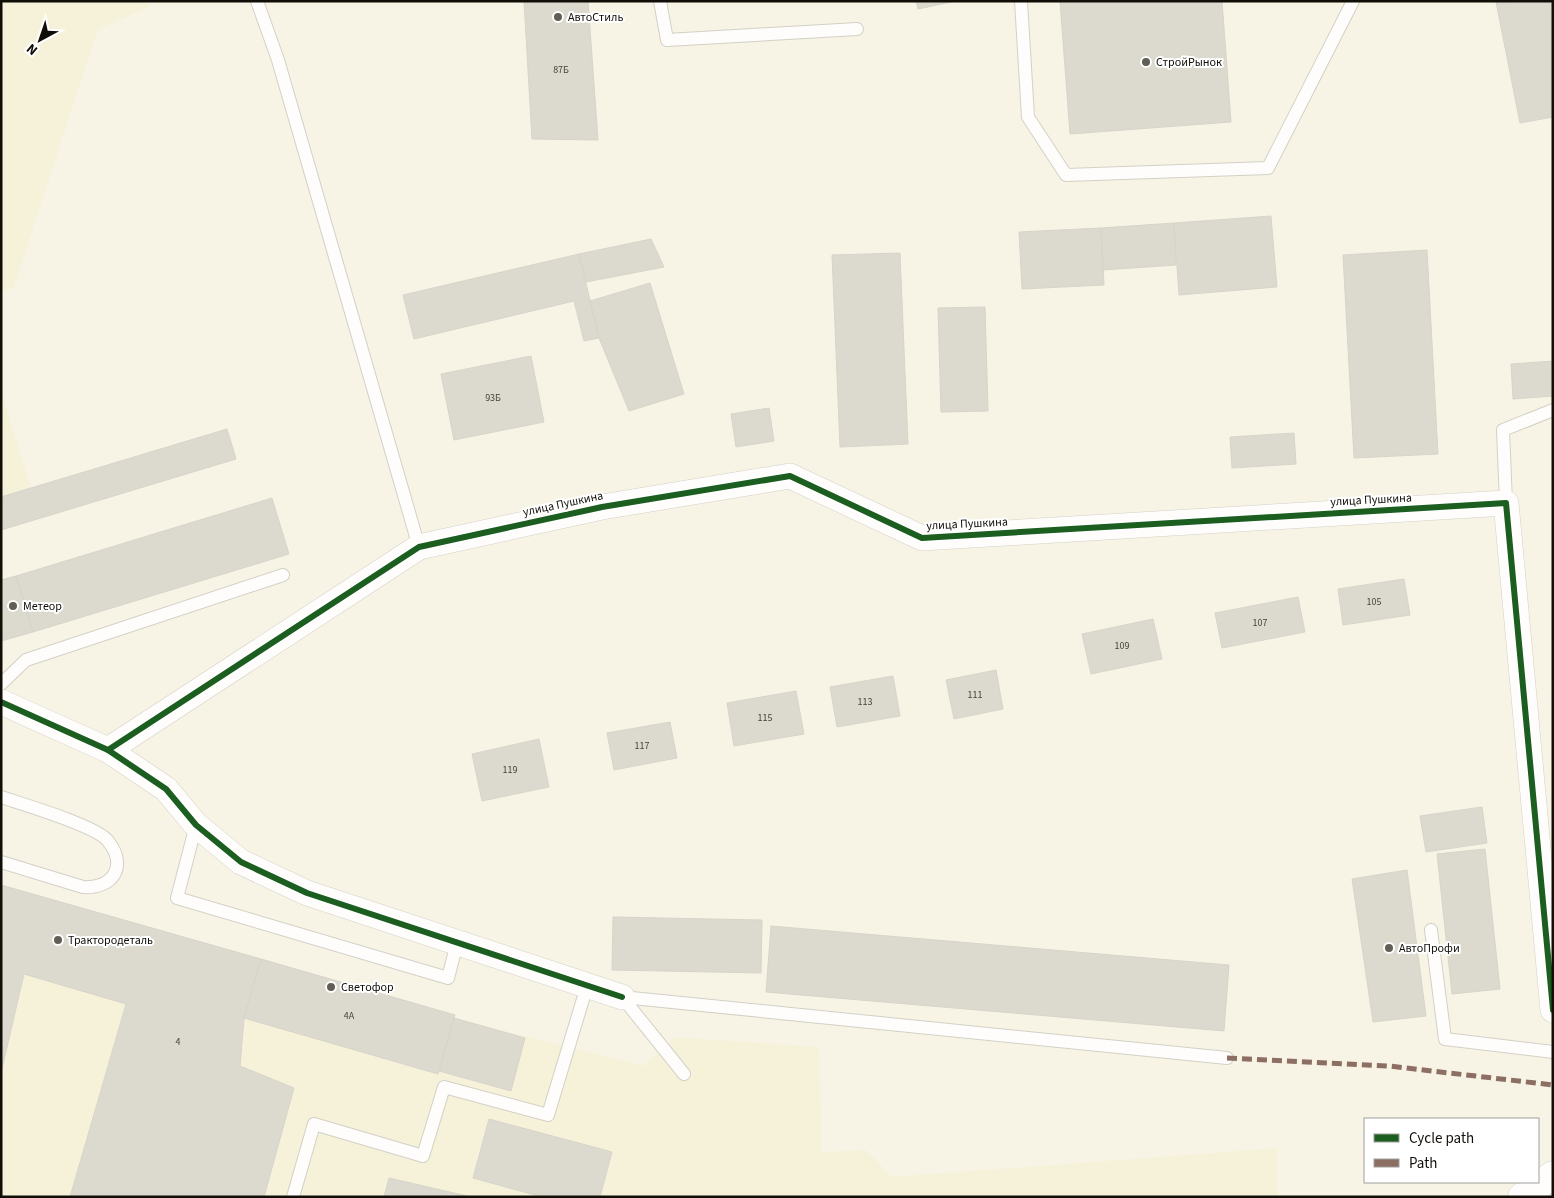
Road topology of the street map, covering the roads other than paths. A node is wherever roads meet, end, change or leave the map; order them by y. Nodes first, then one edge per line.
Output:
1 (257, 1) edge
2 (660, 1) edge
3 (1021, 1) edge
4 (1353, 1) edge
5 (857, 29) dead end
6 (1553, 410) edge
7 (1506, 503) junction
8 (419, 547) junction
9 (283, 575) dead end
10 (1, 684) edge
11 (1, 702) edge
12 (108, 750) junction
13 (1, 796) edge
14 (196, 825) junction
15 (1, 862) edge
16 (1431, 930) dead end
17 (458, 943) junction
18 (587, 986) junction
19 (622, 997) junction
20 (1553, 1010) edge
21 (1553, 1052) edge
22 (1227, 1058) dead end
23 (684, 1074) dead end
24 (1553, 1175) edge
25 (294, 1197) edge
26 (1522, 1197) edge

1 - 8 lane
2 - 5 lane
3 - 4 lane
6 - 7 lane
7 - 8 street, улица Пушкина
7 - 20 street
8 - 12 street
9 - 10 lane
11 - 12 street
12 - 14 street
13 - 15 lane
14 - 17 street
14 - 17 lane
16 - 21 lane
17 - 18 street
18 - 19 street
18 - 25 lane
19 - 22 lane
19 - 23 lane
24 - 26 main road

